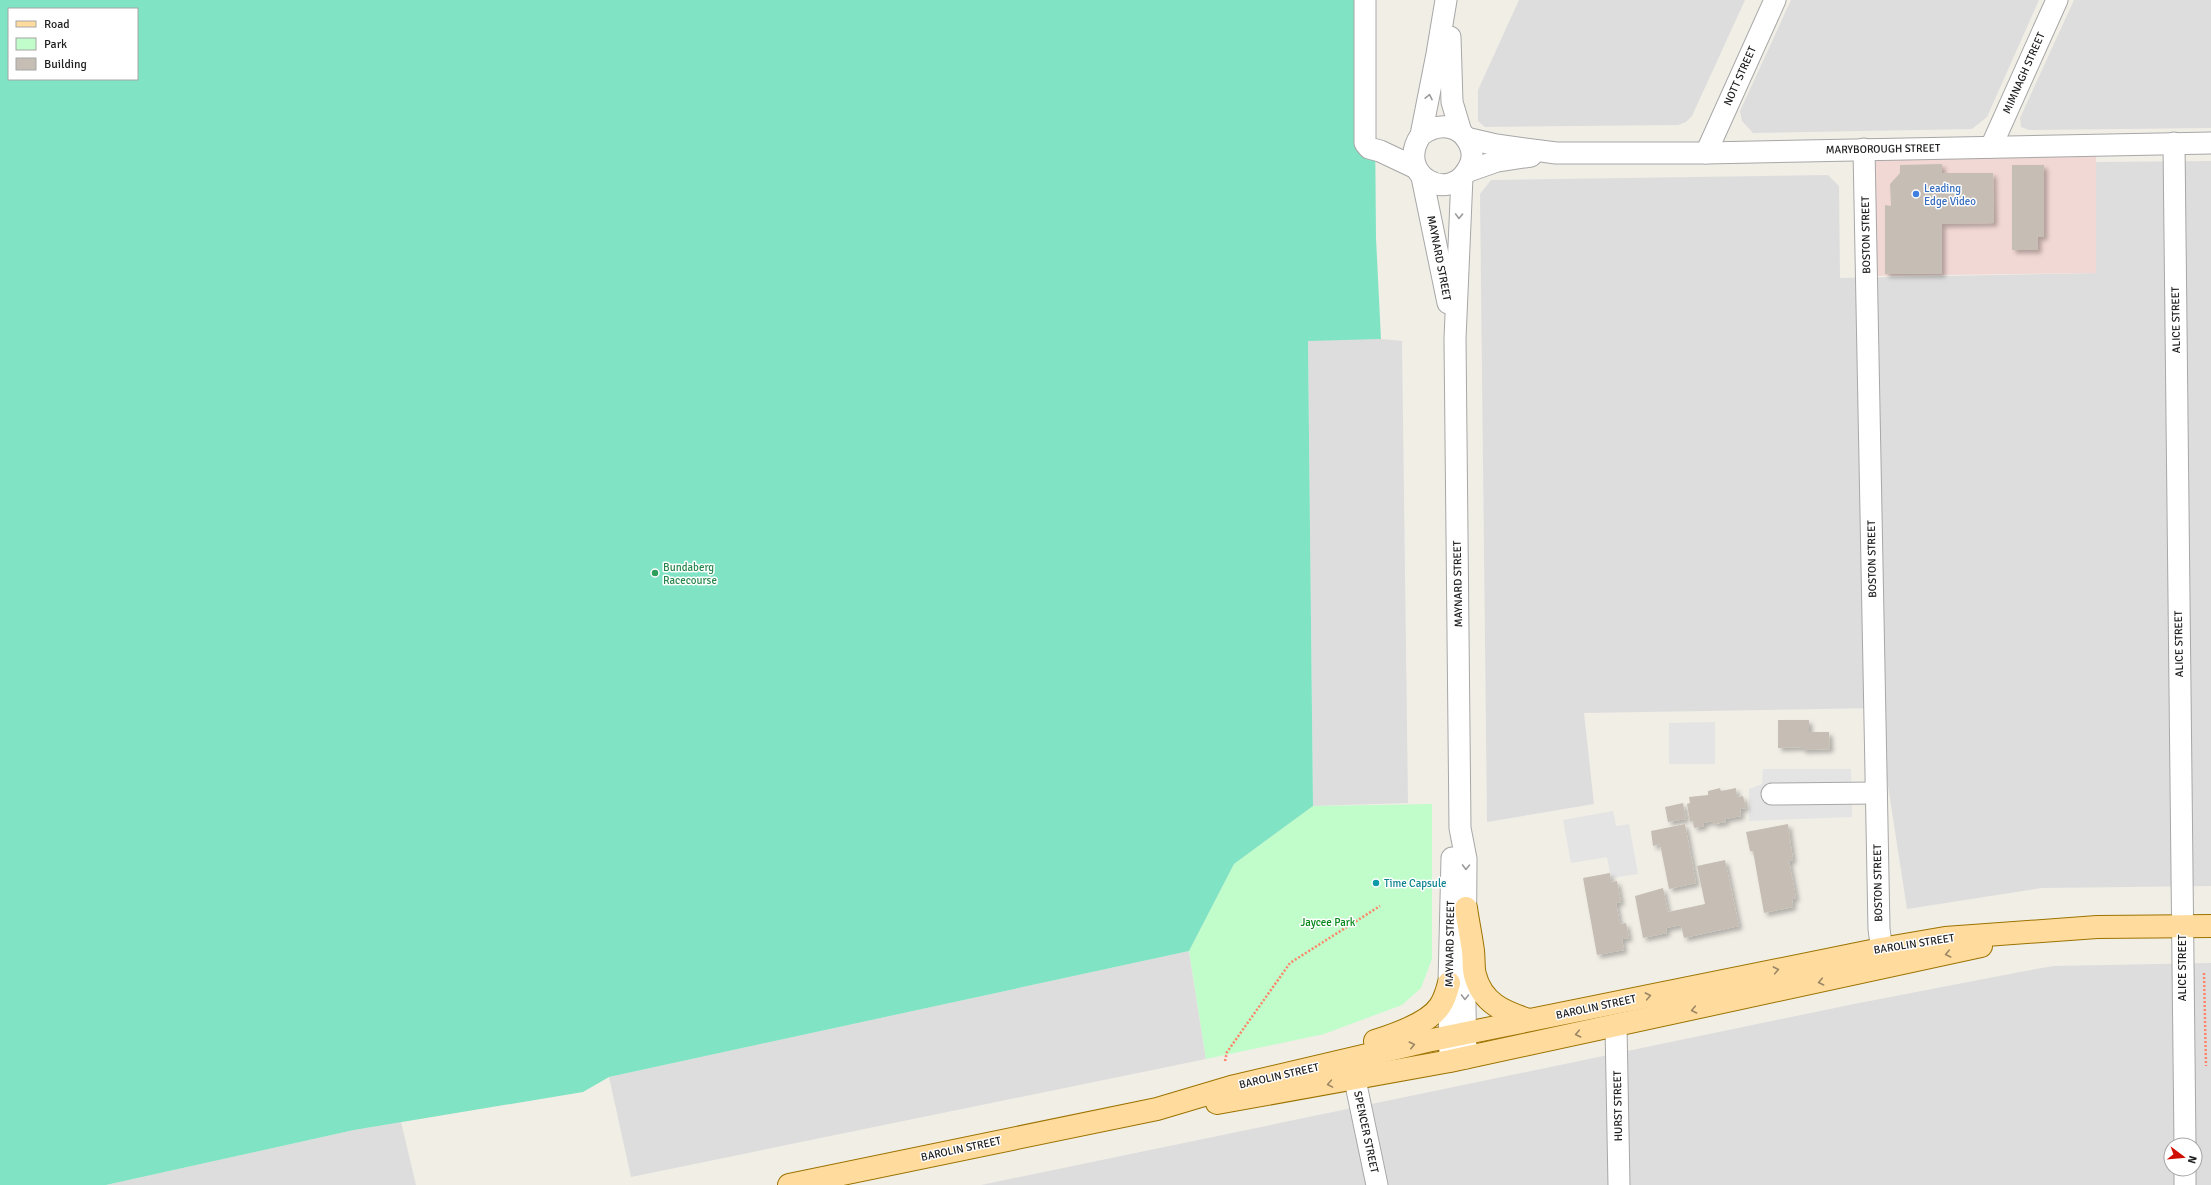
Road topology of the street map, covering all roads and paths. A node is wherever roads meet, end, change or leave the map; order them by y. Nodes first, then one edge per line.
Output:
1 (1365, 0) edge
2 (1446, 0) edge
3 (1449, 0) edge
4 (1775, 0) edge
5 (2057, 0) edge
6 (1464, 135) junction
7 (1419, 138) junction
8 (2174, 143) junction
9 (2211, 143) edge
10 (1991, 147) junction
11 (1864, 149) junction
12 (1380, 151) junction
13 (1556, 153) junction
14 (1706, 153) junction
15 (1419, 172) junction
16 (1464, 175) junction
17 (1455, 339) junction
18 (1876, 792) junction
19 (1772, 794) dead end
20 (1460, 828) junction
21 (1380, 906) dead end
22 (1466, 908) junction
23 (2182, 926) junction
24 (2211, 926) edge
25 (1883, 959) junction
26 (2204, 972) dead end
27 (1449, 983) junction
28 (1530, 1020) junction
29 (1616, 1026) junction
30 (1458, 1035) junction
31 (1458, 1060) junction
32 (1225, 1061) dead end
33 (2206, 1066) dead end
34 (1270, 1078) junction
35 (1354, 1080) junction
36 (1157, 1109) junction
37 (2185, 1137) edge
38 (789, 1185) edge
39 (1377, 1185) edge
40 (1620, 1185) edge

1 - 12 street
7 -> 2 street
3 - 6 street
4 - 14 street, NOTT STREET
5 - 10 street, MIMNAGH STREET
6 - 7 street
6 - 13 street, MARYBOROUGH STREET
6 - 16 street
7 - 12 street
7 - 15 street
8 - 9 street, MARYBOROUGH STREET
8 - 10 street, MARYBOROUGH STREET
8 - 23 street, ALICE STREET
10 - 11 street, MARYBOROUGH STREET
11 - 14 street, MARYBOROUGH STREET
11 - 18 street, BOSTON STREET
12 - 15 street
13 - 14 street, MARYBOROUGH STREET
13 - 16 street, MARYBOROUGH STREET
15 - 16 street
15 - 17 street, MAYNARD STREET
16 -> 17 street, MAYNARD STREET
17 - 20 street, MAYNARD STREET
18 - 19 street
18 - 25 street, BOSTON STREET
20 -> 22 street, MAYNARD STREET
20 - 27 street, MAYNARD STREET
21 - 32 path
22 - 28 main road
22 -> 30 street, MAYNARD STREET
23 - 24 main road, BAROLIN STREET
23 - 25 main road, BAROLIN STREET
23 - 37 street, ALICE STREET
28 -> 25 main road, BAROLIN STREET
25 -> 29 main road, BAROLIN STREET
26 - 33 path
27 - 30 street, MAYNARD STREET
27 - 34 main road
28 - 30 main road, BAROLIN STREET
29 -> 31 main road, BAROLIN STREET
29 - 40 street, HURST STREET
30 - 31 street, MAYNARD STREET
34 -> 30 main road, BAROLIN STREET
31 - 35 main road, BAROLIN STREET
34 - 36 main road, BAROLIN STREET
35 -> 36 main road, BAROLIN STREET
35 - 39 street, SPENCER STREET
36 - 38 main road, BAROLIN STREET

